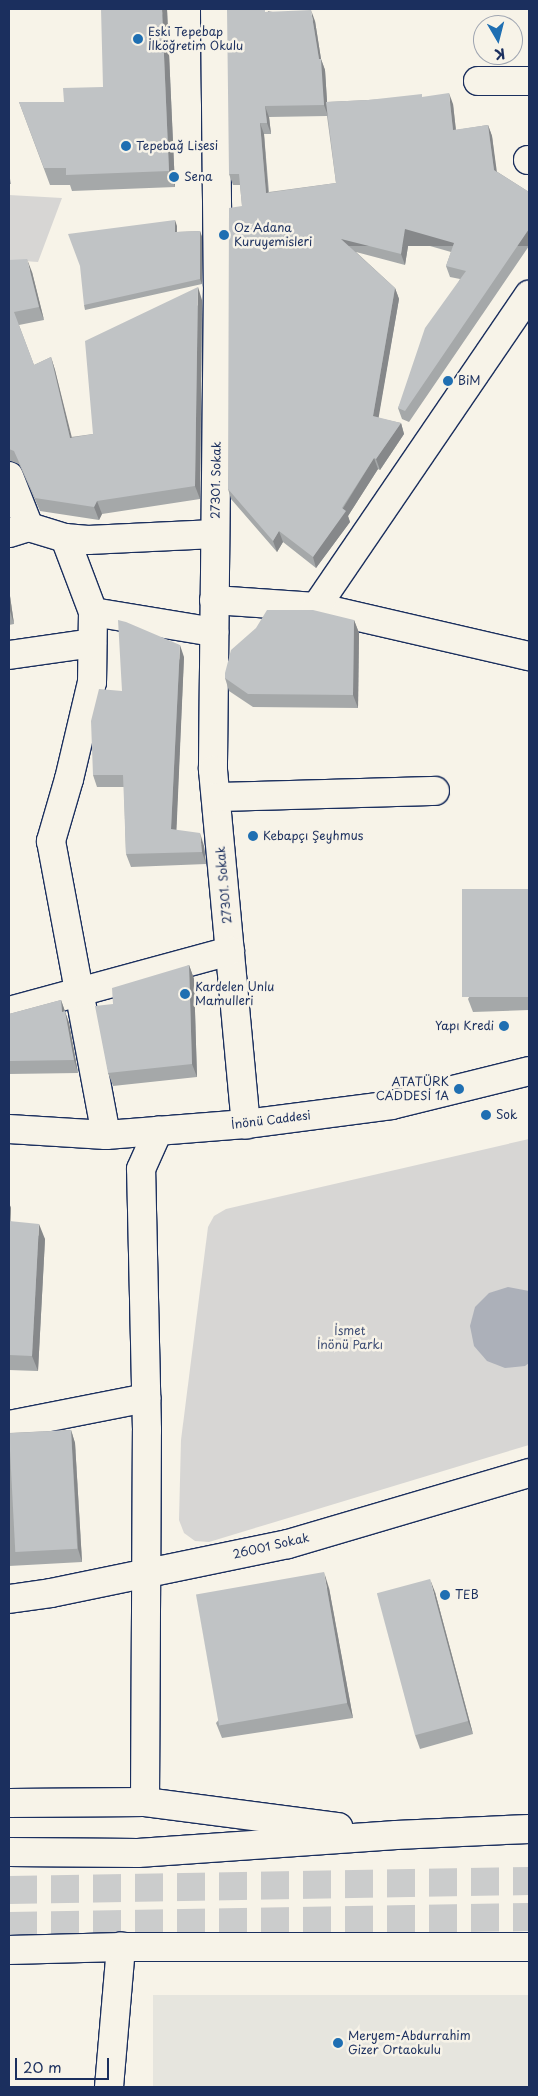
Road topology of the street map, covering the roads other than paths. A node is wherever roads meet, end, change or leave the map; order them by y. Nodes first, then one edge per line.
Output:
1 (215, 9) edge
2 (478, 81) dead end
3 (529, 81) edge
4 (529, 296) edge
5 (9, 476) edge
6 (19, 530) edge
7 (215, 534) junction
8 (65, 538) junction
9 (214, 600) junction
10 (316, 607) junction
11 (93, 612) junction
12 (214, 632) junction
13 (92, 643) junction
14 (9, 656) edge
15 (529, 656) edge
16 (435, 791) dead end
17 (216, 797) junction
18 (230, 951) junction
19 (79, 993) junction
20 (9, 1011) edge
21 (529, 1071) edge
22 (246, 1124) junction
23 (9, 1129) edge
24 (158, 1131) junction
25 (106, 1135) junction
26 (146, 1398) junction
27 (9, 1425) edge
28 (529, 1473) edge
29 (145, 1573) junction
30 (9, 1599) edge
31 (9, 1802) edge
32 (145, 1802) junction
33 (529, 1829) edge
34 (396, 1835) junction
35 (9, 1852) edge
36 (121, 1947) junction
37 (529, 1948) edge
38 (9, 1950) edge
39 (109, 2087) edge

1 - 7 main road, 27301. Sokak
2 - 3 main road
4 - 10 main road
5 - 6 main road
6 - 8 main road
7 - 8 main road
7 - 9 main road, 27301. Sokak
8 - 11 main road
9 - 10 main road
9 - 12 main road, 27301. Sokak
10 - 15 main road
11 - 12 main road
11 - 13 main road
12 - 17 main road, 27301. Sokak
13 - 14 main road
13 - 19 main road
16 - 17 main road
17 - 18 main road, 27301. Sokak
18 - 19 main road
18 - 22 main road, 27301. Sokak
19 - 20 main road
19 - 25 main road
21 - 22 main road, İnönü Caddesi
22 - 24 main road, İnönü Caddesi
23 - 25 main road, İnönü Caddesi
24 - 25 main road, İnönü Caddesi
24 - 26 main road
26 - 27 main road
26 - 29 main road
28 - 29 main road, 26001 Sokak
29 - 30 main road, 26001 Sokak
29 - 32 main road
31 - 32 main road
32 - 34 main road
33 - 34 main road
34 - 35 main road
36 - 37 main road
36 - 38 main road
36 - 39 main road

